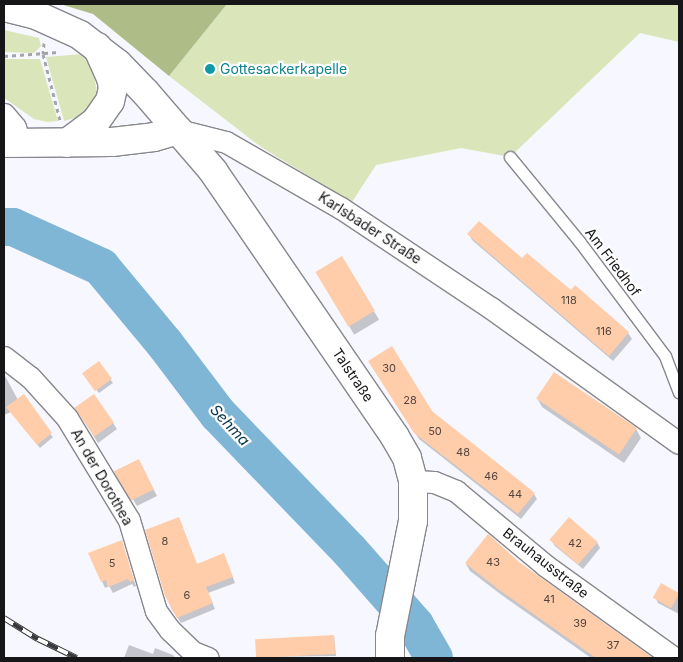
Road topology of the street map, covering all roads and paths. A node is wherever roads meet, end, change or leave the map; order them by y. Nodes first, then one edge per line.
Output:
1 (4, 7) edge
2 (44, 37) dead end
3 (97, 47) junction
4 (61, 52) dead end
5 (43, 54) junction
6 (4, 56) edge
7 (4, 114) edge
8 (178, 130) junction
9 (12, 143) edge
10 (67, 143) junction
11 (510, 158) dead end
12 (4, 357) edge
13 (679, 392) edge
14 (679, 443) edge
15 (414, 481) junction
16 (390, 647) edge
17 (208, 658) edge
18 (674, 658) edge

1 - 3 main road, Talstraße
2 - 5 path
3 - 8 main road, Talstraße
3 - 10 main road
4 - 5 path
5 - 6 path
5 - 10 path
7 - 9 street
8 - 10 main road
8 - 14 street, Karlsbader Straße
8 - 15 main road, Talstraße
9 - 10 main road
11 - 13 lane, Am Friedhof
12 - 17 street, An der Dorothea
15 - 16 main road, Talstraße
15 - 18 street, Brauhausstraße

